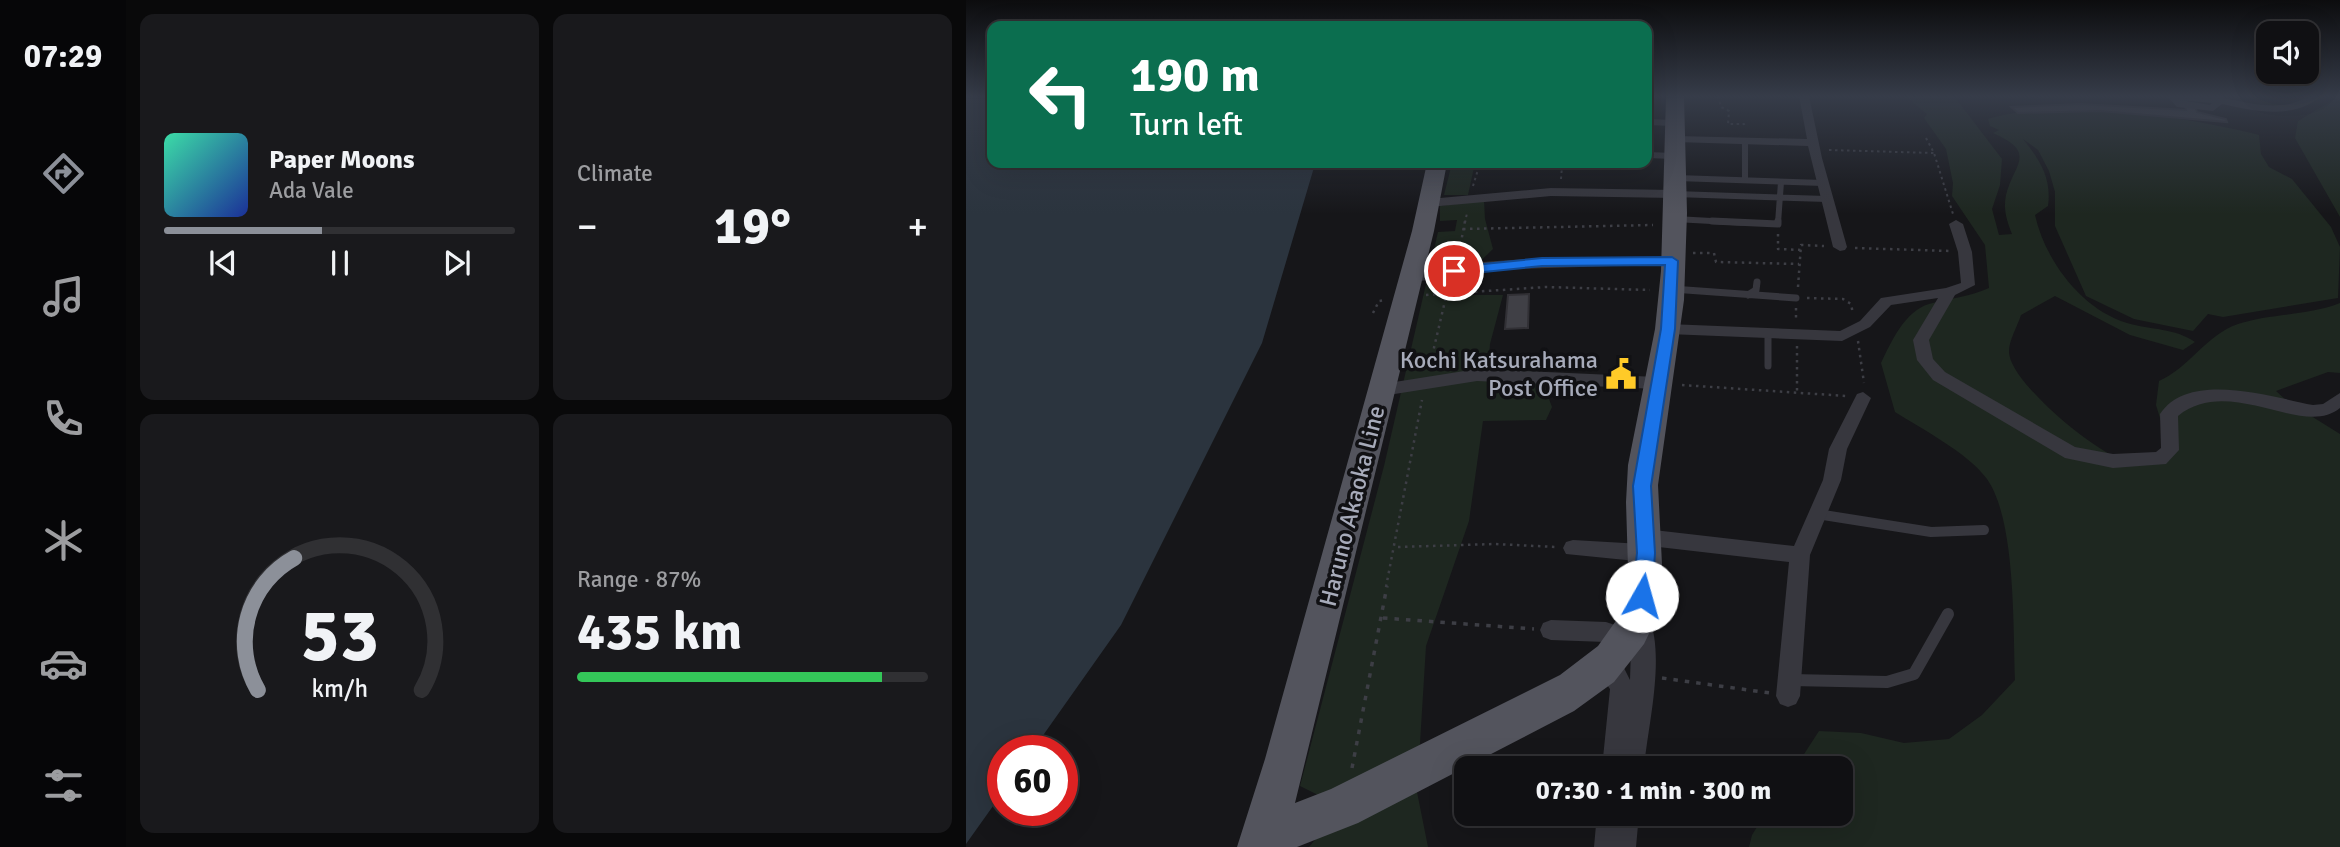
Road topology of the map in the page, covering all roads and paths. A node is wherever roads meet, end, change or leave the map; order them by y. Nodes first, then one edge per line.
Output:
1 (1745, 136) edge
2 (1812, 136) edge
3 (1926, 138) dead end
4 (1745, 141) junction
5 (1814, 146) junction
6 (1934, 153) junction
7 (1436, 168) edge
8 (1479, 168) edge
9 (1745, 180) junction
10 (1780, 182) junction
11 (1822, 183) junction
12 (1670, 186) edge
13 (1782, 195) junction
14 (1471, 199) junction
15 (1827, 199) junction
16 (1429, 203) junction
17 (1778, 223) junction
18 (1956, 224) joint
19 (1464, 229) junction
20 (1840, 247) junction
21 (1801, 250) junction
22 (1965, 252) junction
23 (1800, 264) junction
24 (1454, 271) junction
25 (1757, 282) dead end
26 (1416, 287) junction
27 (1949, 292) junction
28 (1446, 294) junction
29 (1748, 295) junction
30 (1796, 298) junction
31 (1385, 300) dead end
32 (1373, 313) dead end
33 (1668, 329) junction
34 (1768, 334) junction
35 (1796, 336) junction
36 (1768, 366) dead end
37 (1426, 381) junction
38 (1657, 383) junction
39 (1381, 390) junction
40 (1797, 392) junction
41 (1863, 398) joint
42 (2340, 399) edge
43 (1815, 514) junction
44 (1984, 530) dead end
45 (1646, 545) junction
46 (1397, 547) junction
47 (1573, 548) joint
48 (1800, 555) junction
49 (1948, 614) dead end
50 (1383, 618) junction
51 (1632, 627) junction
52 (1551, 631) joint
53 (1605, 667) junction
54 (1641, 675) junction
55 (1788, 688) junction
56 (1615, 756) edge
57 (1632, 756) edge
58 (1342, 807) junction
59 (1609, 826) edge
60 (1625, 826) edge
61 (1262, 839) edge
62 (1607, 847) edge
63 (1623, 847) edge

1 - 4 path
2 - 5 street
3 - 6 path
4 - 5 street
4 - 9 lane
4 - 12 street
5 - 6 path
5 - 11 street
6 - 18 path
7 - 16 main road, Haruno Akaoka Line
8 - 14 path
9 - 10 lane
9 - 12 lane
10 - 11 lane
10 - 13 lane
11 - 15 street
12 - 13 lane
12 - 14 street
12 - 17 lane
12 - 19 path
12 - 23 path
12 - 24 street
12 - 28 path
12 - 29 lane
12 - 33 main road
13 - 15 lane
13 - 17 lane
14 - 16 street
14 - 19 path
15 - 20 street
16 - 26 main road, Haruno Akaoka Line
17 - 21 path
18 - 22 street
19 - 24 path
20 - 21 path
20 - 22 path
21 - 23 path
22 - 27 street
23 - 30 path
24 - 26 street
24 - 28 path
25 - 29 lane
26 - 28 path
26 - 39 main road, Haruno Akaoka Line
27 - 35 street
27 - 42 street
28 - 37 path
29 - 30 lane
30 - 35 path
31 - 32 path
33 - 34 street
33 - 38 main road
34 - 35 street
34 - 36 lane
35 - 40 path
37 - 38 street
37 - 39 street
37 - 46 path
38 - 40 path
38 - 45 main road
39 - 61 main road, Haruno Akaoka Line
40 - 41 path
41 - 43 street
43 - 44 lane
43 - 48 street
45 - 47 street
45 - 48 street
45 - 51 main road
46 - 47 path
46 - 50 path
48 - 55 street
49 - 55 lane
50 - 52 path
50 - 58 path
51 - 52 street
51 - 53 main road
51 - 54 street
53 - 56 street
53 - 58 main road
54 - 55 path
54 - 57 street
58 - 61 main road
59 - 62 street
60 - 63 street

